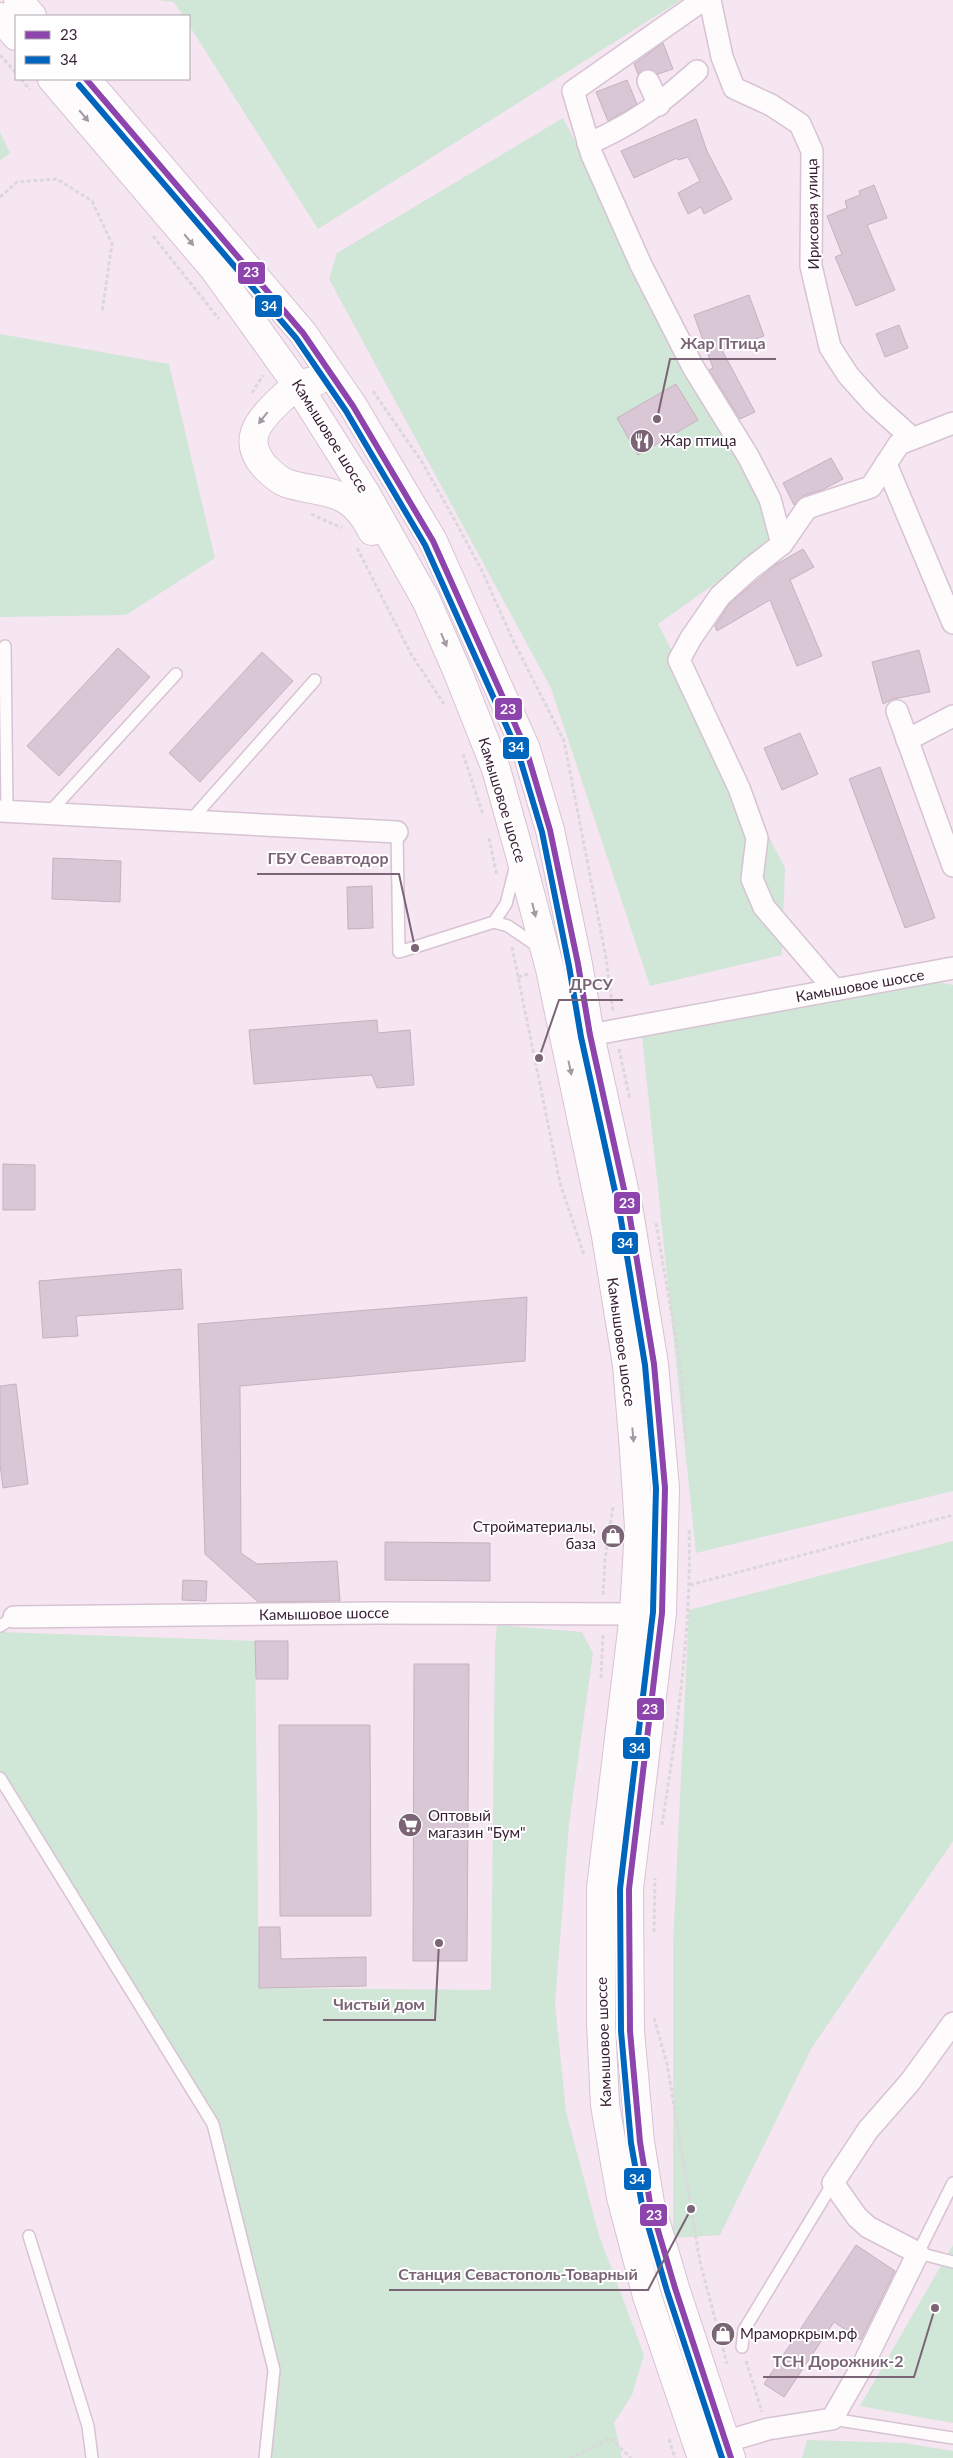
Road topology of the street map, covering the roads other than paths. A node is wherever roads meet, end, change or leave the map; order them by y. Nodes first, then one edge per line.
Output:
1 (18, 0) edge
2 (703, 0) edge
3 (710, 0) edge
4 (31, 15) edge
5 (0, 17) edge
6 (15, 35) edge
7 (697, 72) dead end
8 (53, 80) edge
9 (87, 80) edge
10 (648, 81) dead end
11 (659, 105) junction
12 (588, 144) junction
13 (298, 386) junction
14 (953, 422) edge
15 (912, 438) junction
16 (886, 464) junction
17 (395, 474) junction
18 (782, 544) junction
19 (426, 600) junction
20 (953, 623) edge
21 (5, 646) dead end
22 (176, 674) dead end
23 (315, 680) dead end
24 (896, 711) dead end
25 (953, 716) edge
26 (907, 740) junction
27 (4, 811) edge
28 (48, 814) junction
29 (191, 820) junction
30 (397, 832) joint
31 (519, 851) junction
32 (953, 866) edge
33 (494, 922) junction
34 (545, 952) junction
35 (953, 968) edge
36 (927, 974) junction
37 (953, 978) edge
38 (835, 990) junction
39 (603, 1032) junction
40 (634, 1614) junction
41 (7, 1622) edge
42 (0, 1778) edge
43 (953, 2023) edge
44 (833, 2183) junction
45 (953, 2183) edge
46 (29, 2236) dead end
47 (918, 2252) junction
48 (953, 2262) edge
49 (742, 2347) road end
50 (832, 2418) junction
51 (953, 2438) edge
52 (727, 2450) edge
53 (92, 2458) edge
54 (265, 2458) edge
55 (702, 2458) edge

1 - 4 main road
2 - 12 street
3 - 15 street, Ирисовая улица
5 - 6 main road
7 - 11 street
8 -> 13 main road, Камышовое шоссе
9 - 17 main road, Камышовое шоссе
10 - 11 street
11 - 12 street
12 - 18 street
13 - 17 main road
13 - 19 main road, Камышовое шоссе
13 -> 19 main road
14 - 15 street
15 - 16 street
16 - 18 street
16 - 20 street
17 - 39 main road, Камышовое шоссе
18 - 38 street
19 -> 31 main road, Камышовое шоссе
21 - 27 lane
22 - 28 lane
23 - 29 lane
24 - 26 street
25 - 26 street
26 - 32 street
27 - 28 street
28 - 29 street
29 - 30 street
30 - 33 lane
31 - 33 lane
31 -> 34 main road, Камышовое шоссе
33 - 34 lane
34 -> 40 main road, Камышовое шоссе
35 - 36 street, Камышовое шоссе
36 - 37 lane
36 - 38 street, Камышовое шоссе
38 - 39 street, Камышовое шоссе
39 - 52 main road, Камышовое шоссе
40 - 41 street, Камышовое шоссе
40 - 55 main road, Камышовое шоссе
42 - 54 lane
43 - 44 street
44 - 47 street
44 - 49 lane
45 - 47 lane
46 - 53 lane
47 - 48 lane
47 - 50 street
50 - 51 lane
50 - 52 street

